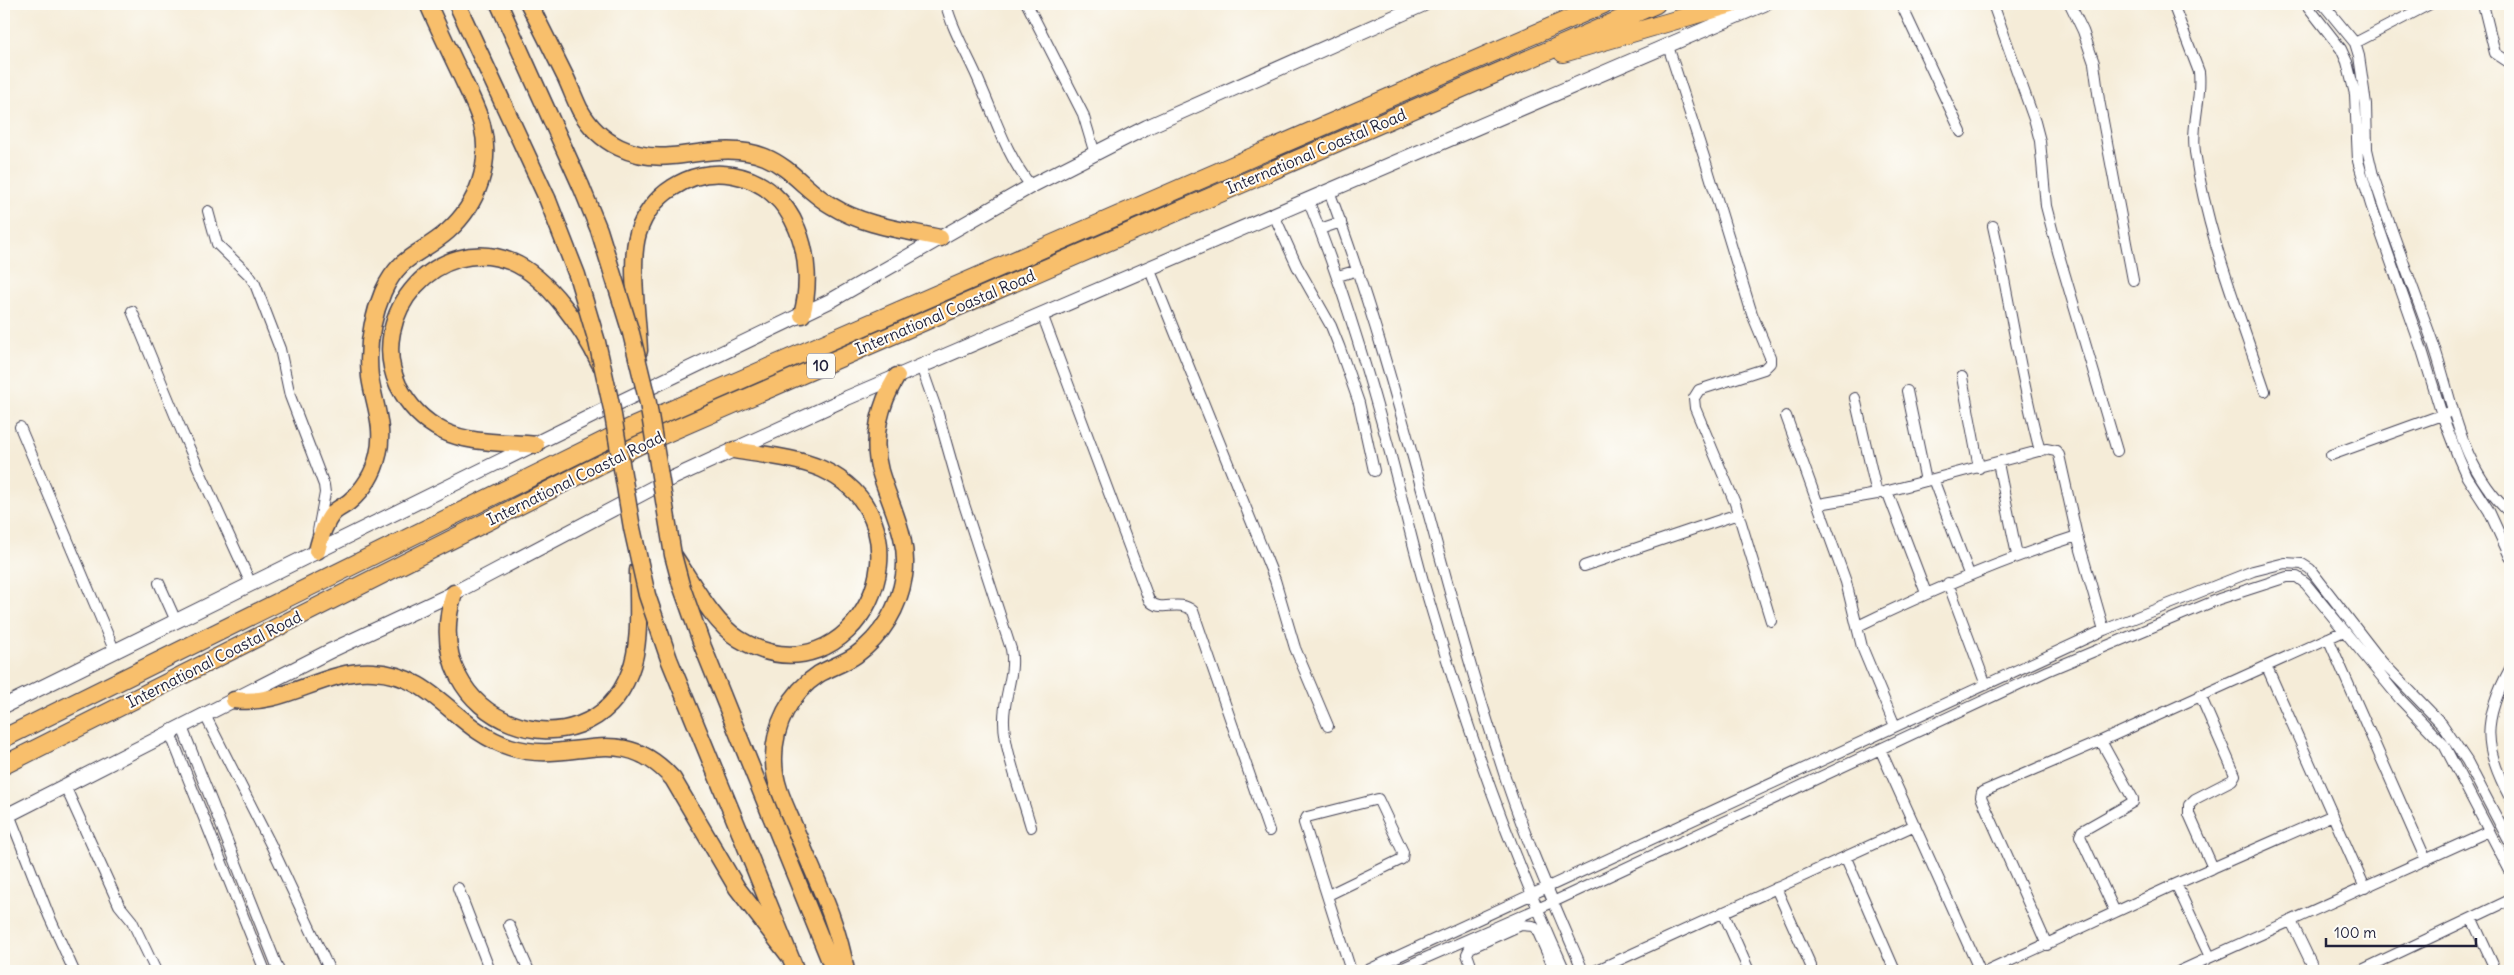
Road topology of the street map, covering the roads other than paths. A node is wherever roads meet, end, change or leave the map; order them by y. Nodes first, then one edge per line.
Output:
1 (428, 4) edge
2 (457, 4) edge
3 (499, 4) edge
4 (530, 4) edge
5 (946, 4) edge
6 (1026, 4) edge
7 (1424, 4) edge
8 (1656, 4) edge
9 (1731, 4) edge
10 (1764, 4) edge
11 (1901, 4) edge
12 (1993, 4) edge
13 (2070, 4) edge
14 (2173, 4) edge
15 (2306, 4) edge
16 (2322, 4) edge
17 (2430, 4) edge
18 (2483, 4) edge
19 (1597, 5) edge
20 (2355, 43) junction
21 (1668, 46) junction
22 (1518, 63) junction
23 (2510, 63) edge
24 (1961, 132) dead end
25 (1095, 154) junction
26 (1031, 186) junction
27 (1329, 191) junction
28 (1308, 200) junction
29 (208, 211) dead end
30 (1274, 215) junction
31 (1341, 222) junction
32 (1993, 226) dead end
33 (1320, 229) junction
34 (940, 238) junction
35 (1149, 268) junction
36 (1358, 270) junction
37 (1338, 276) junction
38 (2133, 280) dead end
39 (2419, 303) junction
40 (2406, 306) junction
41 (132, 311) dead end
42 (1042, 314) junction
43 (802, 315) junction
44 (921, 366) junction
45 (640, 368) junction
46 (605, 376) junction
47 (897, 376) junction
48 (1962, 377) dead end
49 (1907, 391) dead end
50 (2265, 391) dead end
51 (1855, 398) dead end
52 (2452, 410) junction
53 (2442, 415) junction
54 (1786, 416) dead end
55 (20, 427) dead end
56 (536, 445) junction
57 (734, 450) junction
58 (2040, 451) junction
59 (2117, 451) dead end
60 (2331, 455) dead end
61 (2463, 456) junction
62 (1998, 463) junction
63 (1979, 468) junction
64 (1374, 471) dead end
65 (1930, 480) junction
66 (1882, 492) junction
67 (1819, 504) junction
68 (2510, 513) edge
69 (1738, 514) junction
70 (2077, 536) junction
71 (317, 551) junction
72 (673, 555) junction
73 (2017, 555) junction
74 (2510, 557) edge
75 (639, 562) junction
76 (1584, 566) dead end
77 (2253, 571) junction
78 (1969, 574) junction
79 (159, 583) dead end
80 (1948, 583) junction
81 (251, 584) junction
82 (2259, 586) junction
83 (454, 593) junction
84 (1926, 593) junction
85 (176, 621) junction
86 (1771, 621) dead end
87 (1858, 626) junction
88 (2104, 630) junction
89 (2344, 631) junction
90 (2328, 638) junction
91 (115, 652) junction
92 (2267, 667) junction
93 (2510, 670) edge
94 (1986, 685) junction
95 (2200, 695) junction
96 (234, 700) junction
97 (4, 706) edge
98 (204, 715) junction
99 (1328, 726) dead end
100 (1895, 726) junction
101 (176, 730) junction
102 (1883, 731) junction
103 (4, 738) edge
104 (2101, 741) junction
105 (1885, 746) junction
106 (195, 760) junction
107 (2467, 762) junction
108 (182, 764) junction
109 (1500, 764) junction
110 (4, 766) edge
111 (2457, 768) junction
112 (1482, 770) junction
113 (65, 786) junction
114 (2510, 798) edge
115 (6, 816) edge
116 (2333, 816) junction
117 (1915, 825) junction
118 (1031, 827) dead end
119 (1269, 831) dead end
120 (2489, 831) junction
121 (2510, 843) edge
122 (1846, 858) junction
123 (2426, 860) junction
124 (2213, 868) junction
125 (2510, 871) edge
126 (2176, 884) junction
127 (1547, 887) junction
128 (458, 888) dead end
129 (1776, 888) junction
130 (2365, 888) junction
131 (1531, 894) junction
132 (1328, 895) junction
133 (2510, 900) edge
134 (1553, 902) junction
135 (1536, 908) junction
136 (1723, 912) junction
137 (2115, 912) junction
138 (2472, 919) junction
139 (2291, 921) junction
140 (509, 925) dead end
141 (1494, 932) junction
142 (1548, 944) junction
143 (2047, 944) junction
144 (2210, 957) junction
145 (793, 964) edge
146 (74, 971) edge
147 (156, 971) edge
148 (265, 971) edge
149 (280, 971) edge
150 (330, 971) edge
151 (490, 971) edge
152 (529, 971) edge
153 (834, 971) edge
154 (846, 971) edge
155 (1351, 971) edge
156 (1366, 971) edge
157 (1396, 971) edge
158 (1473, 971) edge
159 (1555, 971) edge
160 (1565, 971) edge
161 (1584, 971) edge
162 (1595, 971) edge
163 (1749, 971) edge
164 (1811, 971) edge
165 (1895, 971) edge
166 (1980, 971) edge
167 (1988, 971) edge
168 (2180, 971) edge
169 (2314, 971) edge
170 (2360, 971) edge
171 (2496, 971) edge

1 - 71 main road
2 - 46 main road, bridge
3 - 45 main road, bridge
4 - 34 main road
5 - 26 street
6 - 25 street
7 - 25 street
8 - 22 highway, International Coastal Road / 10
9 - 22 highway
10 - 21 street
11 - 24 street
12 - 59 street
13 - 38 street
14 - 50 street
15 - 40 street
16 - 20 street
17 - 20 street
18 - 23 street
19 - 103 highway, International Coastal Road / 10
20 - 39 street
21 - 27 street
21 - 69 street
22 - 110 highway, International Coastal Road / 10
25 - 26 street
26 - 34 street
27 - 28 street
27 - 31 street
28 - 30 street
28 - 33 street
29 - 71 street
30 - 35 street
30 - 64 street
31 - 33 street
31 - 36 street
32 - 58 street
33 - 37 street
34 - 43 street
35 - 42 street
35 - 99 street
36 - 37 street
36 - 109 street
37 - 112 street
39 - 40 street
39 - 52 street
40 - 53 street
41 - 81 street
42 - 44 street
42 - 119 street
43 - 45 main road, bridge
43 - 56 street
44 - 47 street
44 - 118 street
45 - 72 main road, bridge
46 - 56 main road, bridge
46 - 75 main road, bridge
47 - 57 street
47 - 154 main road
48 - 63 street
49 - 65 street
51 - 66 street
52 - 53 street
52 - 61 street
53 - 60 street
53 - 61 street
54 - 67 street
55 - 91 street
56 - 71 street
57 - 72 main road
57 - 83 street
58 - 62 street
58 - 70 street
61 - 68 street
61 - 74 street
62 - 63 street
62 - 73 street
63 - 65 street
65 - 66 street
65 - 78 street
66 - 67 street
66 - 84 street
67 - 87 street
69 - 76 street
69 - 86 street
70 - 73 street
70 - 88 street
71 - 81 street
72 - 153 main road, bridge
73 - 78 street
75 - 83 main road
75 - 145 main road, bridge
77 - 82 street
77 - 88 street
77 - 107 street
78 - 80 street
79 - 85 street
80 - 84 street
80 - 94 street
81 - 85 street
82 - 89 street
82 - 105 street
83 - 96 street
84 - 87 street
85 - 91 street
87 - 100 street
88 - 94 street
89 - 90 street
89 - 111 street
90 - 92 street
90 - 123 street
91 - 97 street
92 - 95 street
92 - 116 street
93 - 114 street
94 - 100 street
95 - 104 street
95 - 124 street
96 - 98 street
96 - 145 main road
98 - 101 street
98 - 150 street
100 - 102 street
101 - 106 street
101 - 108 street
101 - 113 street
102 - 105 street
102 - 127 street
104 - 137 street
104 - 143 street
105 - 117 street
105 - 134 street
106 - 108 street
106 - 149 street
107 - 111 street
107 - 121 street
108 - 148 street
109 - 112 street
109 - 127 street
111 - 120 street
112 - 131 street
113 - 115 street
113 - 147 street
115 - 146 street
116 - 124 street
116 - 130 street
117 - 122 street
117 - 166 street
120 - 123 street
120 - 125 street
122 - 129 street
122 - 165 street
123 - 130 street
124 - 126 street
126 - 137 street
126 - 144 street
127 - 131 street
127 - 134 street
128 - 151 street
129 - 136 street
129 - 164 street
130 - 139 street
131 - 135 street
131 - 156 street
132 - 132 street
132 - 155 street
133 - 138 street
134 - 135 street
134 - 161 street
135 - 141 street
135 - 142 street
136 - 162 street
136 - 163 street
137 - 143 street
138 - 170 street
138 - 171 street
139 - 144 street
139 - 169 street
140 - 152 street
141 - 142 street
141 - 157 street
141 - 158 street
142 - 159 street
142 - 160 street
143 - 167 street
144 - 168 street

